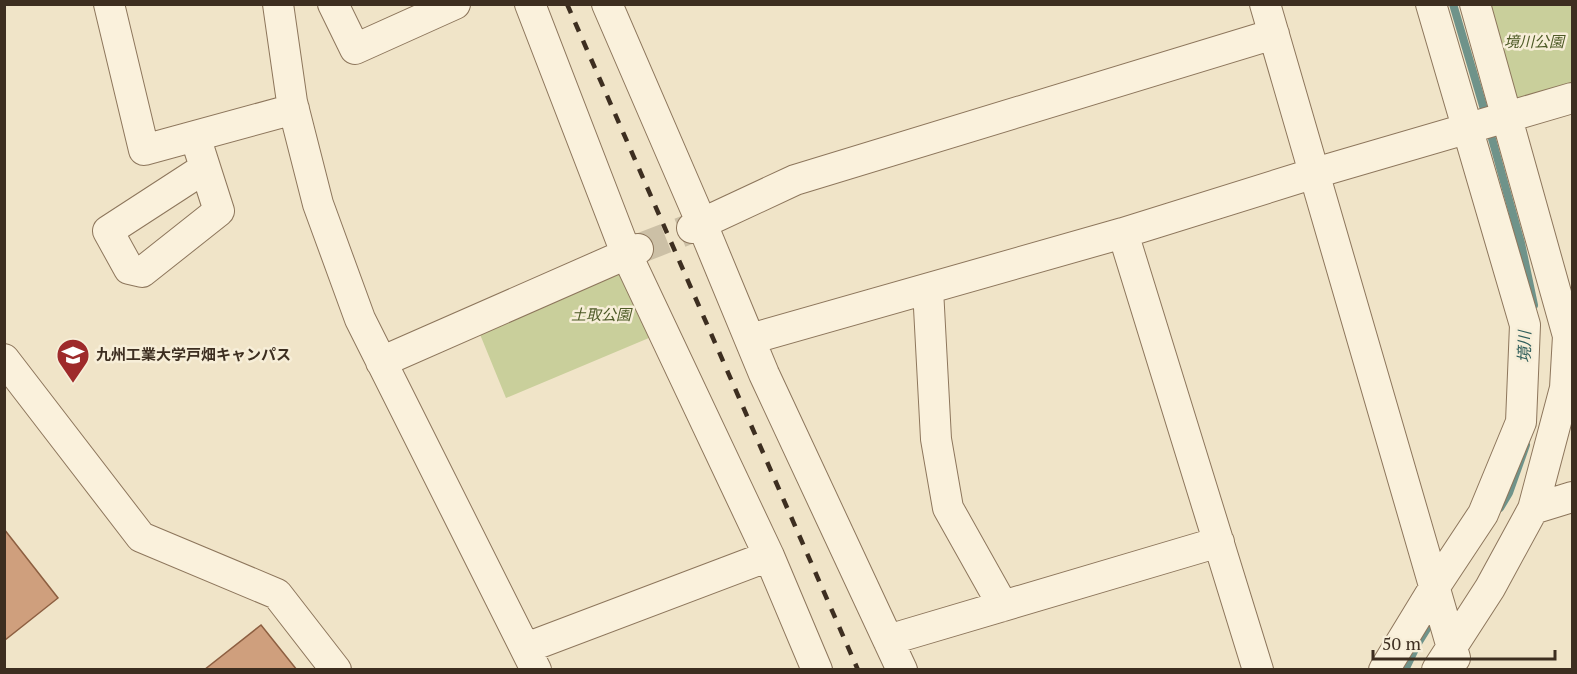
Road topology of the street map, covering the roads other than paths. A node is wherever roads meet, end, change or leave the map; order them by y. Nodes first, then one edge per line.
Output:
1 (109, 4) edge
2 (278, 4) edge
3 (333, 4) edge
4 (455, 4) edge
5 (530, 4) edge
6 (607, 4) edge
7 (1265, 4) edge
8 (1431, 4) edge
9 (1475, 4) edge
10 (1274, 34) junction
11 (1572, 98) edge
12 (294, 109) junction
13 (1506, 116) junction
14 (1467, 128) junction
15 (195, 136) junction
16 (205, 168) dead end
17 (1315, 173) junction
18 (697, 226) junction
19 (1123, 233) junction
20 (632, 251) junction
21 (928, 289) junction
22 (750, 339) junction
23 (4, 359) edge
24 (381, 362) junction
25 (1572, 497) edge
26 (1533, 509) junction
27 (1219, 542) junction
28 (769, 556) junction
29 (1434, 588) junction
30 (1003, 606) junction
31 (888, 640) junction
32 (1449, 654) edge
33 (531, 659) edge
34 (336, 669) edge
35 (817, 669) edge
36 (902, 669) edge
37 (1256, 669) edge
38 (1384, 669) edge

1 - 15 street
2 - 12 street
3 - 4 street
5 - 20 street
6 - 18 street
7 - 10 street
8 - 14 street
9 - 13 street
10 - 17 street
10 - 18 street
11 - 13 street
12 - 15 street
12 - 24 street
13 - 14 street
13 - 26 street
14 - 17 street
14 - 29 street
15 - 16 street
17 - 19 street
17 - 29 street
18 - 22 street
19 - 21 street
19 - 27 street
20 - 24 street
20 - 28 street
21 - 22 street
21 - 30 street
22 - 31 street
23 - 34 street
24 - 33 street
25 - 26 street
26 - 32 street
27 - 30 street
27 - 37 street
28 - 33 street
28 - 35 street
29 - 32 street
29 - 38 street
30 - 31 street
31 - 36 street

